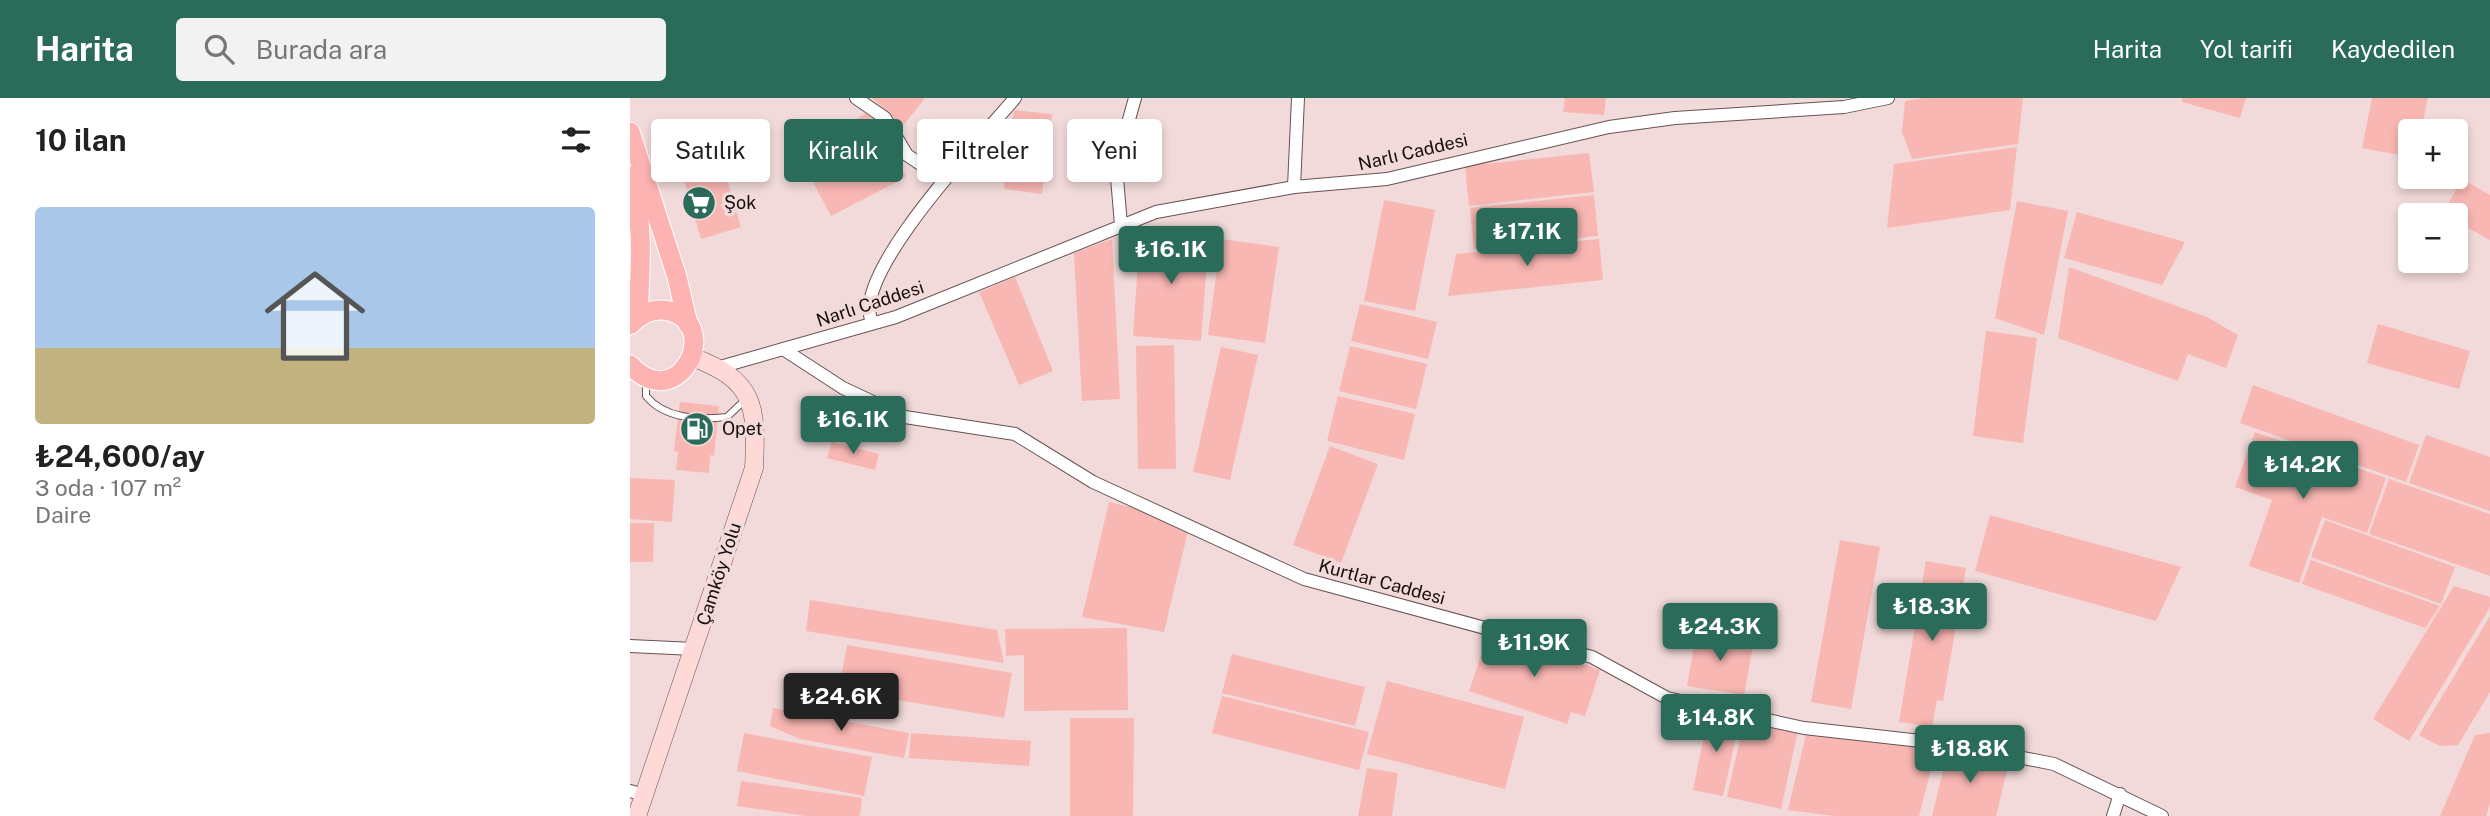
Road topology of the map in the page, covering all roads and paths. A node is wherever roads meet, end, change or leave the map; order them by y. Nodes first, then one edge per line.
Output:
1 (856, 98) edge
2 (1015, 98) edge
3 (1135, 98) edge
4 (1298, 98) edge
5 (1888, 98) edge
6 (997, 119) edge
7 (630, 132) edge
8 (917, 162) edge
9 (630, 176) edge
10 (942, 182) edge
11 (1294, 187) junction
12 (1121, 225) junction
13 (632, 322) edge
14 (873, 323) junction
15 (688, 324) junction
16 (783, 349) junction
17 (692, 357) junction
18 (630, 365) edge
19 (720, 367) junction
20 (638, 380) edge
21 (748, 397) junction
22 (630, 646) edge
23 (694, 649) junction
24 (637, 793) edge
25 (2120, 794) junction
26 (637, 816) edge
27 (2113, 816) edge
28 (2162, 816) edge

1 - 8 street
2 - 6 street
3 - 12 street
4 - 11 street
5 - 11 street, Narlı Caddesi
7 - 15 main road
9 - 13 main road
10 - 14 street
11 - 12 street, Narlı Caddesi
12 - 14 street, Narlı Caddesi
13 - 15 main road
14 - 16 street, Narlı Caddesi
15 - 17 main road
16 - 19 street, Narlı Caddesi
16 - 25 street, Kurtlar Caddesi
17 - 19 main road, Çamköy Yolu
17 - 20 main road
18 - 20 main road
19 - 21 main road, Çamköy Yolu
20 - 21 lane
21 - 23 main road, Çamköy Yolu
22 - 23 street
23 - 24 main road, Çamköy Yolu
24 - 26 main road, Çamköy Yolu
25 - 27 street
25 - 28 street, Kurtlar Caddesi

